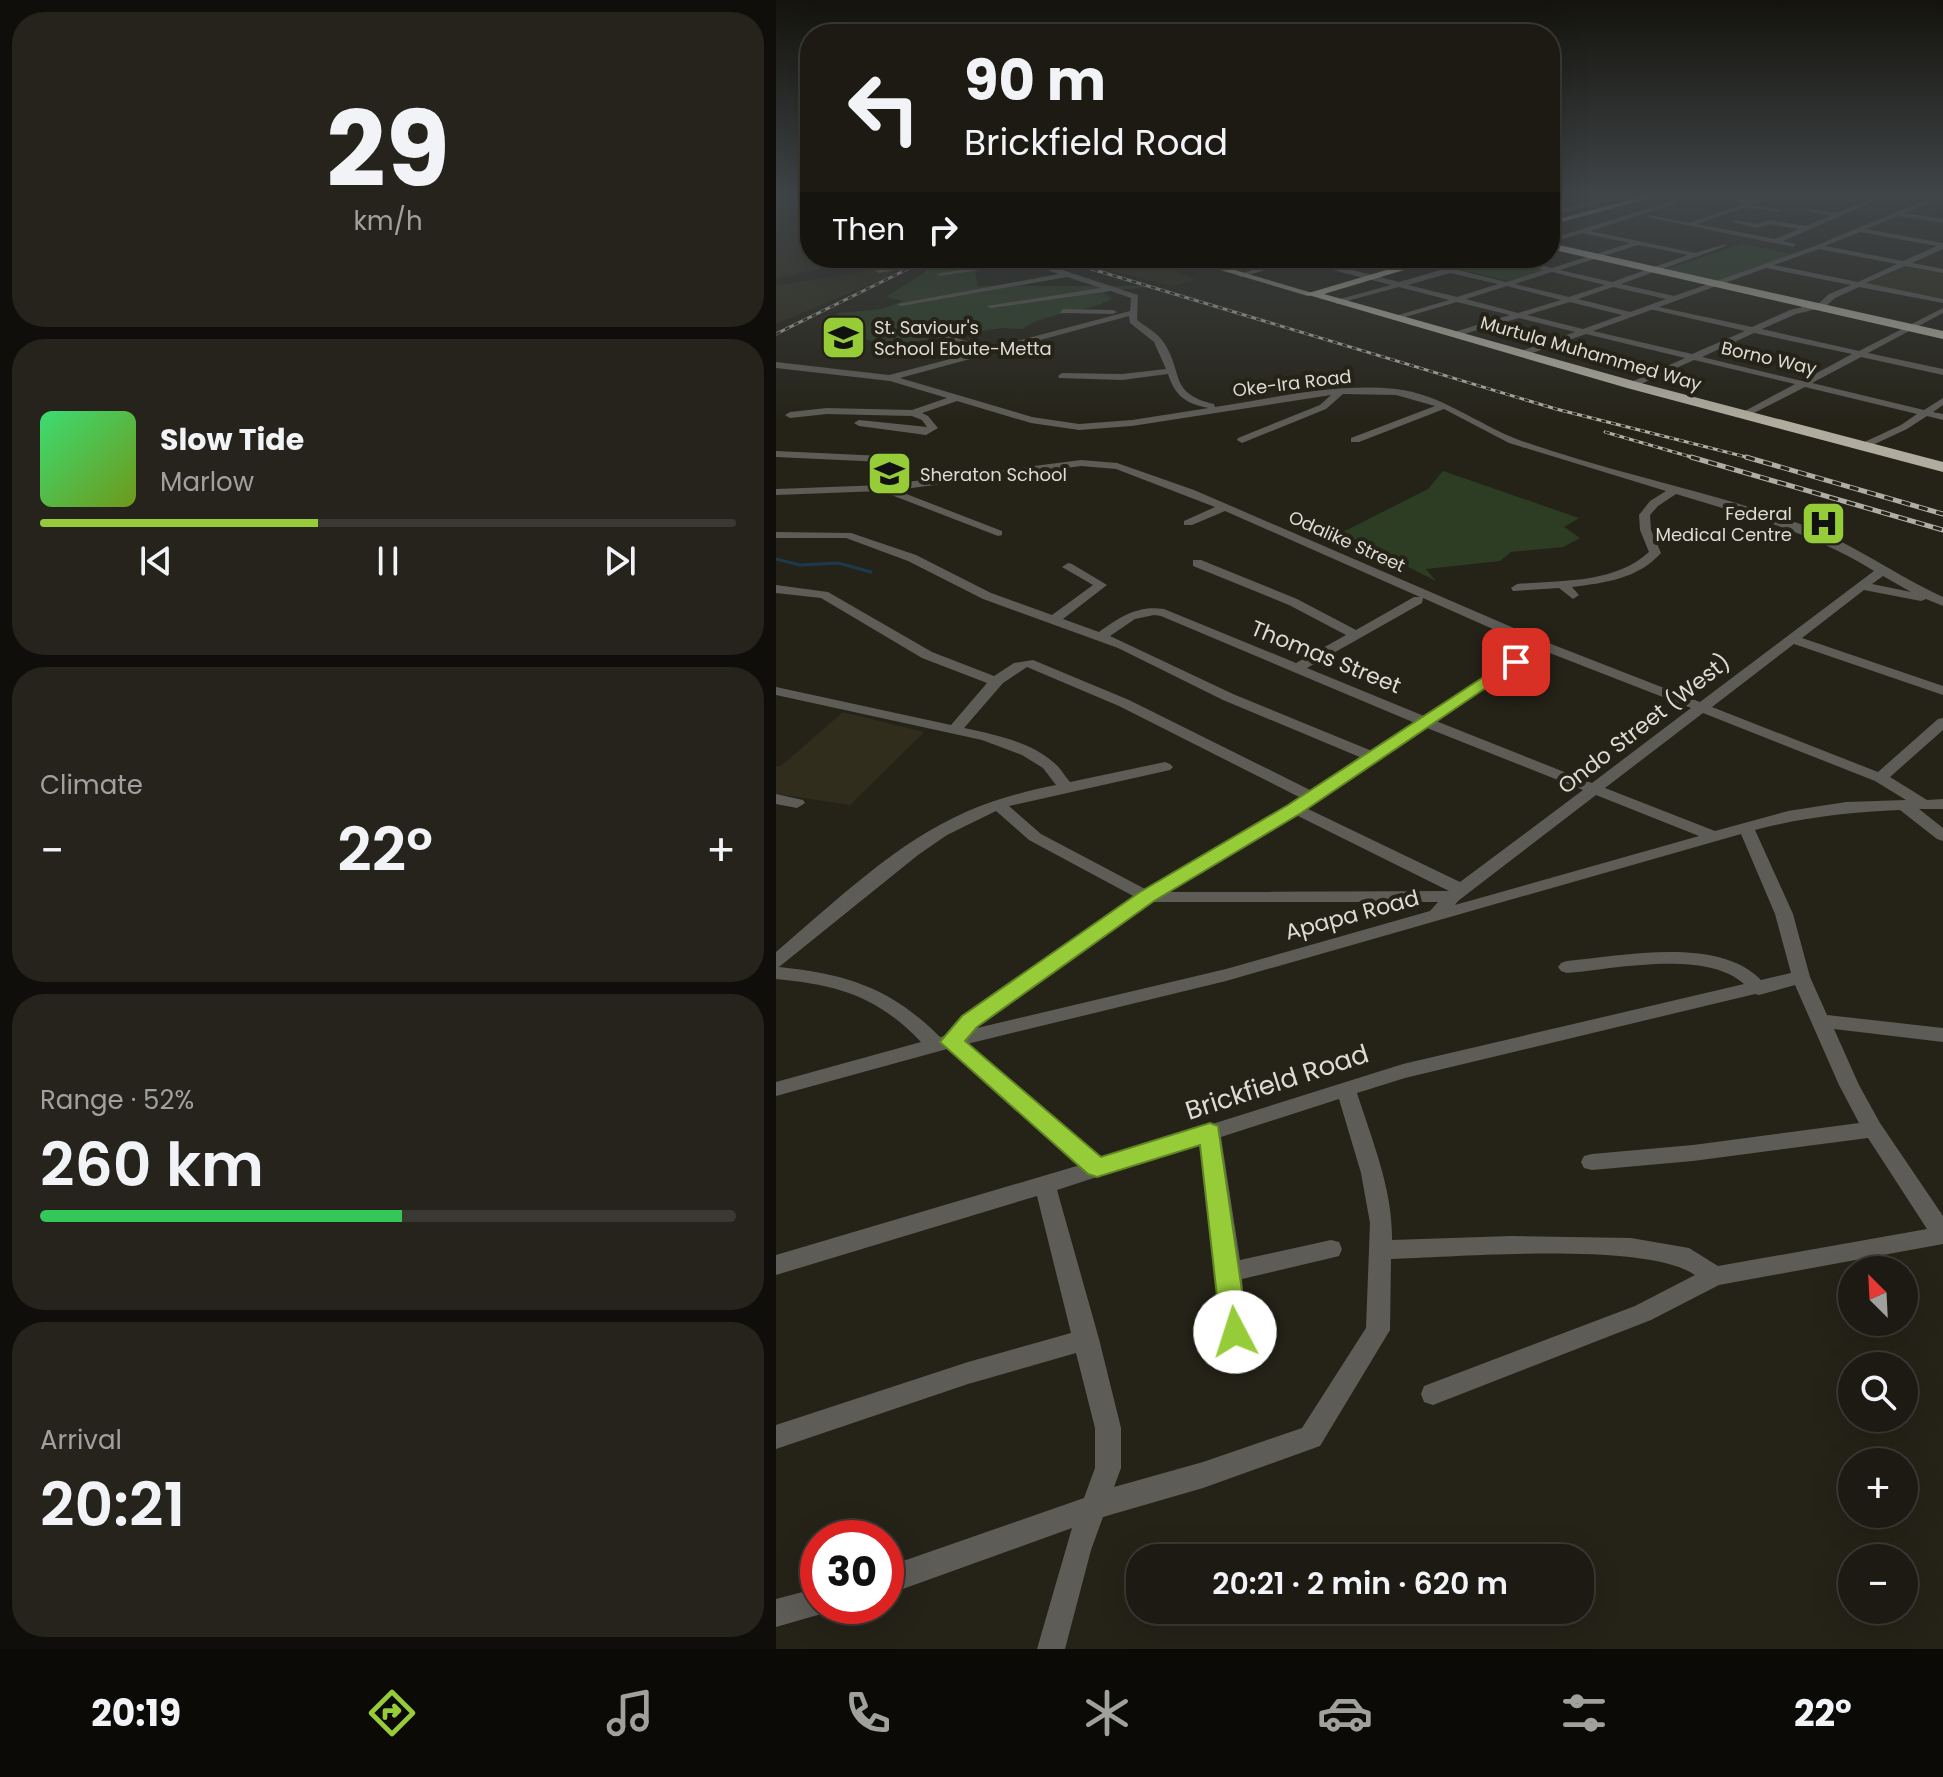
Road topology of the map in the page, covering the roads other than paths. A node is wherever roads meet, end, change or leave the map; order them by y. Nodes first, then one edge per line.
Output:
1 (884, 270) edge
2 (962, 270) edge
3 (1058, 270) edge
4 (1224, 270) edge
5 (1258, 270) edge
6 (1340, 270) edge
7 (1397, 270) edge
8 (1452, 270) joint
9 (1551, 270) edge
10 (1558, 270) edge
11 (1657, 270) joint
12 (1757, 270) edge
13 (1788, 270) edge
14 (1891, 270) edge
15 (879, 271) dead end
16 (1555, 271) junction
17 (940, 274) dead end
18 (1071, 274) junction
19 (1241, 275) junction
20 (1369, 278) junction
21 (1509, 284) junction
22 (1860, 284) junction
23 (1399, 285) junction
24 (1616, 285) junction
25 (1717, 285) junction
26 (1117, 288) junction
27 (1311, 294) junction
28 (1571, 299) junction
29 (1676, 299) junction
30 (1459, 300) junction
31 (1943, 301) edge
32 (1339, 302) junction
33 (901, 304) dead end
34 (991, 306) dead end
35 (1810, 306) junction
36 (1654, 308) junction
37 (1943, 310) edge
38 (1063, 311) dead end
39 (1635, 315) junction
40 (1521, 316) junction
41 (1132, 317) junction
42 (1398, 318) junction
43 (1908, 327) junction
44 (922, 329) dead end
45 (1752, 331) junction
46 (1587, 332) junction
47 (1457, 334) junction
48 (1943, 335) edge
49 (990, 350) junction
50 (1521, 354) junction
51 (1860, 354) junction
52 (1695, 357) junction
53 (776, 365) edge
54 (911, 371) junction
55 (1172, 371) junction
56 (1943, 372) edge
57 (1062, 376) dead end
58 (891, 378) junction
59 (1804, 383) junction
60 (1632, 385) junction
61 (926, 388) junction
62 (1341, 391) junction
63 (958, 397) junction
64 (1943, 401) edge
65 (1232, 406) junction
66 (1444, 406) junction
67 (913, 413) junction
68 (1926, 413) junction
69 (1746, 414) junction
70 (790, 415) dead end
71 (1943, 417) edge
72 (859, 423) dead end
73 (1242, 440) dead end
74 (1355, 440) dead end
75 (1862, 447) junction
76 (776, 454) edge
77 (883, 459) dead end
78 (1943, 467) edge
79 (883, 488) junction
80 (1676, 489) junction
81 (776, 492) edge
82 (1225, 507) junction
83 (1188, 523) dead end
84 (998, 533) dead end
85 (776, 535) edge
86 (1197, 563) dead end
87 (1068, 567) dead end
88 (1883, 570) junction
89 (1562, 584) junction
90 (1860, 586) junction
91 (1517, 588) dead end
92 (776, 589) edge
93 (1573, 595) dead end
94 (1418, 600) dead end
95 (1937, 600) edge
96 (1053, 620) junction
97 (1354, 634) junction
98 (1101, 636) junction
99 (1791, 638) junction
100 (1541, 645) junction
101 (1295, 669) junction
102 (996, 682) junction
103 (776, 691) edge
104 (1943, 691) edge
105 (1699, 706) junction
106 (1943, 722) edge
107 (1426, 723) junction
108 (955, 730) junction
109 (1375, 758) junction
110 (1165, 767) dead end
111 (1880, 778) junction
112 (1065, 786) junction
113 (1595, 791) junction
114 (1312, 797) junction
115 (776, 799) edge
116 (797, 803) dead end
117 (998, 804) junction
118 (1913, 804) junction
119 (1943, 804) edge
120 (1295, 809) junction
121 (1746, 827) junction
122 (1943, 836) edge
123 (1715, 837) junction
124 (1457, 894) junction
125 (1147, 897) junction
126 (1436, 916) junction
127 (776, 962) edge
128 (1567, 967) dead end
129 (776, 973) edge
130 (1801, 977) junction
131 (1759, 989) junction
132 (1820, 1021) junction
133 (1943, 1035) edge
134 (944, 1043) junction
135 (776, 1089) edge
136 (1346, 1089) junction
137 (1873, 1129) junction
138 (1210, 1132) junction
139 (1592, 1162) dead end
140 (1097, 1168) junction
141 (1045, 1185) junction
142 (1943, 1234) edge
143 (1331, 1249) dead end
144 (1383, 1250) junction
145 (776, 1265) edge
146 (1230, 1272) junction
147 (1715, 1276) junction
148 (1087, 1339) junction
149 (1237, 1362) dead end
150 (1433, 1394) dead end
151 (776, 1437) edge
152 (1091, 1509) junction
153 (904, 1575) edge
154 (800, 1607) edge
155 (776, 1613) edge
156 (1051, 1649) edge

1 - 15 street
2 - 17 street
3 - 18 street
4 - 19 main road, Murtula Muhammed Way
5 - 19 street
6 - 20 street, Borno Way
7 - 20 highway
8 - 21 street
8 - 23 street
9 - 16 street
10 - 16 street
11 - 24 street
11 - 25 highway
12 - 25 street
13 - 22 street
14 - 22 street
16 - 21 street
16 - 24 street
18 - 26 street
18 - 33 street
19 - 27 main road, Murtula Muhammed Way
20 - 23 street, Borno Way
20 - 27 highway
21 - 28 street
21 - 30 street
22 - 31 street
22 - 35 street
23 - 30 street, Borno Way
23 - 32 street
24 - 28 street
24 - 29 street
25 - 29 street
25 - 35 highway
26 - 34 street
26 - 41 street
27 - 32 highway, Murtula Muhammed Way
28 - 39 street
28 - 40 street
29 - 36 street
30 - 40 street, Borno Way
30 - 42 street
32 - 42 highway, Murtula Muhammed Way
35 - 43 highway
35 - 45 street
36 - 39 street
36 - 45 street
37 - 43 street
38 - 41 street
39 - 46 street
40 - 46 street, Borno Way
40 - 47 street
41 - 49 street
41 - 55 street
42 - 47 highway, Murtula Muhammed Way
43 - 48 highway
43 - 51 street
44 - 49 street
45 - 51 street
45 - 52 street
46 - 50 street
46 - 52 street, Borno Way
47 - 50 highway, Murtula Muhammed Way
49 - 54 street
50 - 60 highway, Murtula Muhammed Way
51 - 56 street
51 - 59 street
52 - 59 street, Borno Way
52 - 60 street
53 - 58 street, Oke-Ira Road
54 - 58 street
54 - 61 street
55 - 57 street
55 - 65 street
58 - 61 street, Oke-Ira Road
59 - 68 street, Borno Way
59 - 69 street
60 - 69 highway, Murtula Muhammed Way
61 - 63 street, Oke-Ira Road
62 - 65 street, Oke-Ira Road
62 - 66 street, Oke-Ira Road
62 - 73 street
63 - 65 street, Oke-Ira Road
63 - 67 street
64 - 68 street
66 - 74 street
66 - 80 street, Oke-Ira Road
67 - 70 street
67 - 72 street
68 - 71 street, Borno Way
68 - 75 street
69 - 75 highway, Murtula Muhammed Way
75 - 78 highway, Murtula Muhammed Way
76 - 77 street
79 - 81 street, Odalike Street
79 - 82 street, Odalike Street
79 - 84 street
80 - 88 street, Oke-Ira Road
80 - 89 street
82 - 83 street
82 - 100 street, Odalike Street
85 - 96 street
86 - 97 street
87 - 96 street
88 - 90 street, Ondo Street (West)
88 - 95 street, Oke-Ira Road
89 - 91 street
89 - 93 street
90 - 95 street
90 - 99 street, Ondo Street (West)
92 - 102 street
94 - 97 street
96 - 98 street
97 - 101 street
98 - 101 street, Thomas Street
98 - 109 street
99 - 104 street
99 - 105 street, Ondo Street (West)
100 - 105 street, Odalike Street
100 - 107 street
101 - 107 street, Thomas Street
102 - 108 street
102 - 114 street
103 - 108 street
105 - 111 street, Odalike Street
105 - 113 street, Ondo Street (West)
106 - 111 street
107 - 109 street
107 - 113 street, Thomas Street
108 - 112 street
109 - 114 street
110 - 112 street
111 - 118 street, Odalike Street
112 - 117 street
113 - 123 street, Thomas Street
113 - 124 street, Ondo Street (West)
114 - 120 street
115 - 116 street
117 - 125 street
117 - 127 street
118 - 119 street, Apapa Road
118 - 121 street, Apapa Road
118 - 122 street, Odalike Street
120 - 124 street
120 - 125 street
121 - 123 street, Apapa Road
121 - 130 street
123 - 126 street, Apapa Road
124 - 125 street
124 - 126 street, Ondo Street (West)
125 - 134 street
126 - 134 street, Apapa Road
128 - 131 street
129 - 134 street
130 - 131 street, Brickfield Road
130 - 132 street
131 - 136 street, Brickfield Road
132 - 133 street
132 - 137 street
134 - 135 street, Apapa Road
134 - 140 street
136 - 138 street, Brickfield Road
136 - 144 street
137 - 139 street
137 - 142 street
138 - 140 street, Brickfield Road
138 - 146 street
140 - 141 street, Brickfield Road
141 - 145 street, Brickfield Road
141 - 148 street
142 - 147 street
143 - 146 street
144 - 147 street
144 - 152 street
146 - 149 street
147 - 150 street
148 - 151 street
148 - 152 street
152 - 153 street
152 - 156 street
154 - 155 street

